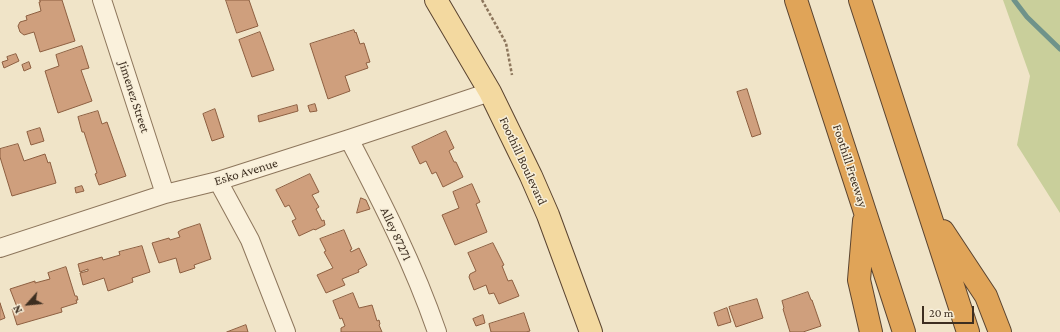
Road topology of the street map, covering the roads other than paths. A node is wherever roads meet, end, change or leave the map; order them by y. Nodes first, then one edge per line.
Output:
1 (102, 0) edge
2 (436, 0) edge
3 (796, 0) edge
4 (860, 0) edge
5 (490, 92) junction
6 (349, 139) junction
7 (218, 181) junction
8 (165, 194) junction
9 (928, 208) junction
10 (865, 212) junction
11 (0, 248) edge
12 (286, 332) edge
13 (437, 332) edge
14 (591, 332) edge
15 (871, 332) edge
16 (904, 332) edge
17 (968, 332) edge
18 (1000, 332) edge

1 - 8 street, Jimenez Street
2 - 5 main road, Foothill Boulevard
3 - 10 highway, Foothill Freeway
4 - 9 highway
5 - 6 street, Esko Avenue
5 - 14 main road, Foothill Boulevard
6 - 7 street, Esko Avenue
6 - 13 street, Alley 87271
7 - 8 street, Esko Avenue
7 - 12 street
8 - 11 street, Esko Avenue
9 - 17 highway
9 - 18 highway
10 - 15 highway
10 - 16 highway, Foothill Freeway

